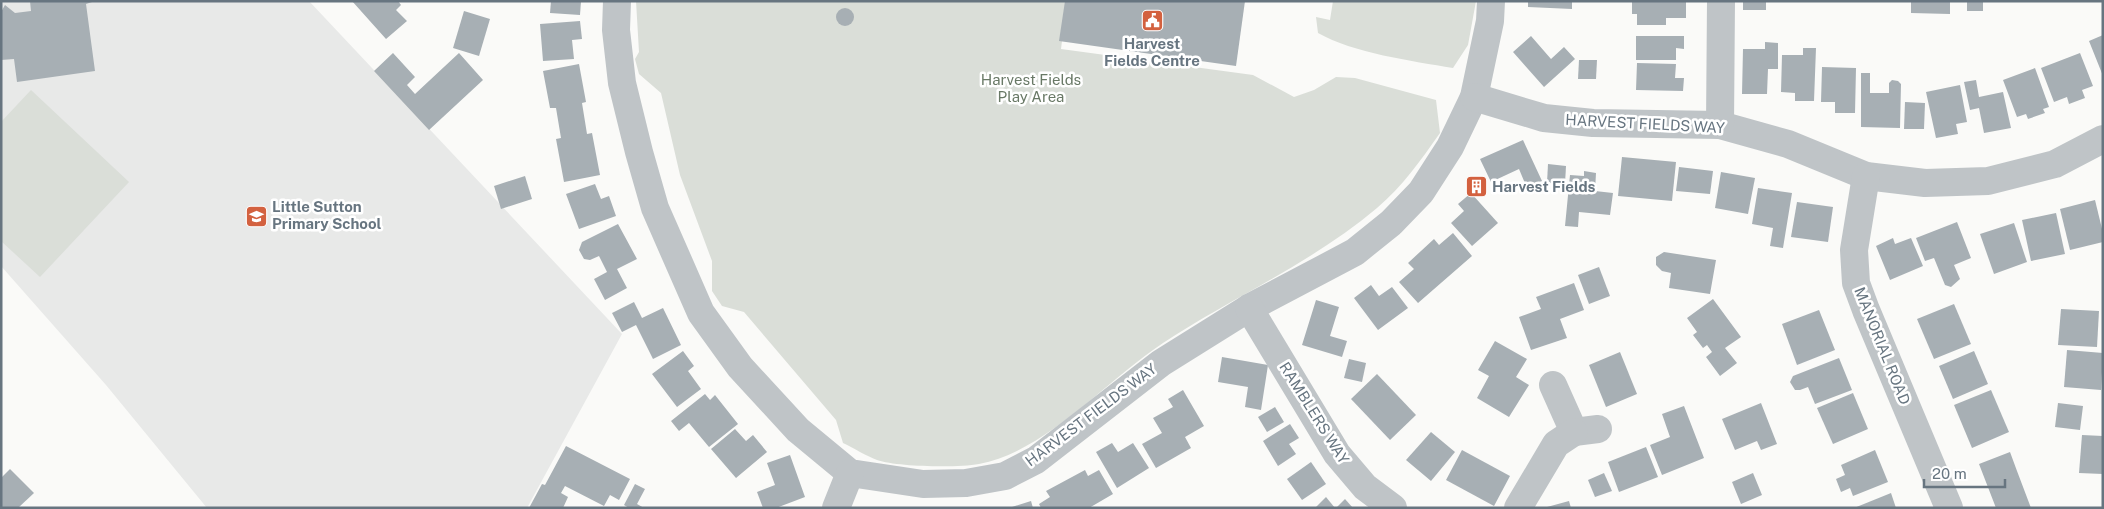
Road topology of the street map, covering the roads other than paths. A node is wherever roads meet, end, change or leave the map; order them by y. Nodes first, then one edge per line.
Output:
1 (617, 1) edge
2 (1491, 1) edge
3 (1721, 1) edge
4 (1474, 97) junction
5 (1720, 125) junction
6 (2103, 139) edge
7 (1866, 176) junction
8 (1249, 308) junction
9 (1554, 385) dead end
10 (850, 473) junction
11 (1391, 507) edge
12 (836, 508) edge
13 (1518, 508) edge
14 (1950, 508) edge

1 - 10 street
2 - 4 street, HARVEST FIELDS WAY
3 - 5 street
4 - 5 street, HARVEST FIELDS WAY
4 - 8 street, HARVEST FIELDS WAY
5 - 7 street, HARVEST FIELDS WAY
6 - 7 street, HARVEST FIELDS WAY
7 - 14 street, MANORIAL ROAD
8 - 10 street, HARVEST FIELDS WAY
8 - 11 street, RAMBLERS WAY
9 - 13 street
10 - 12 street

